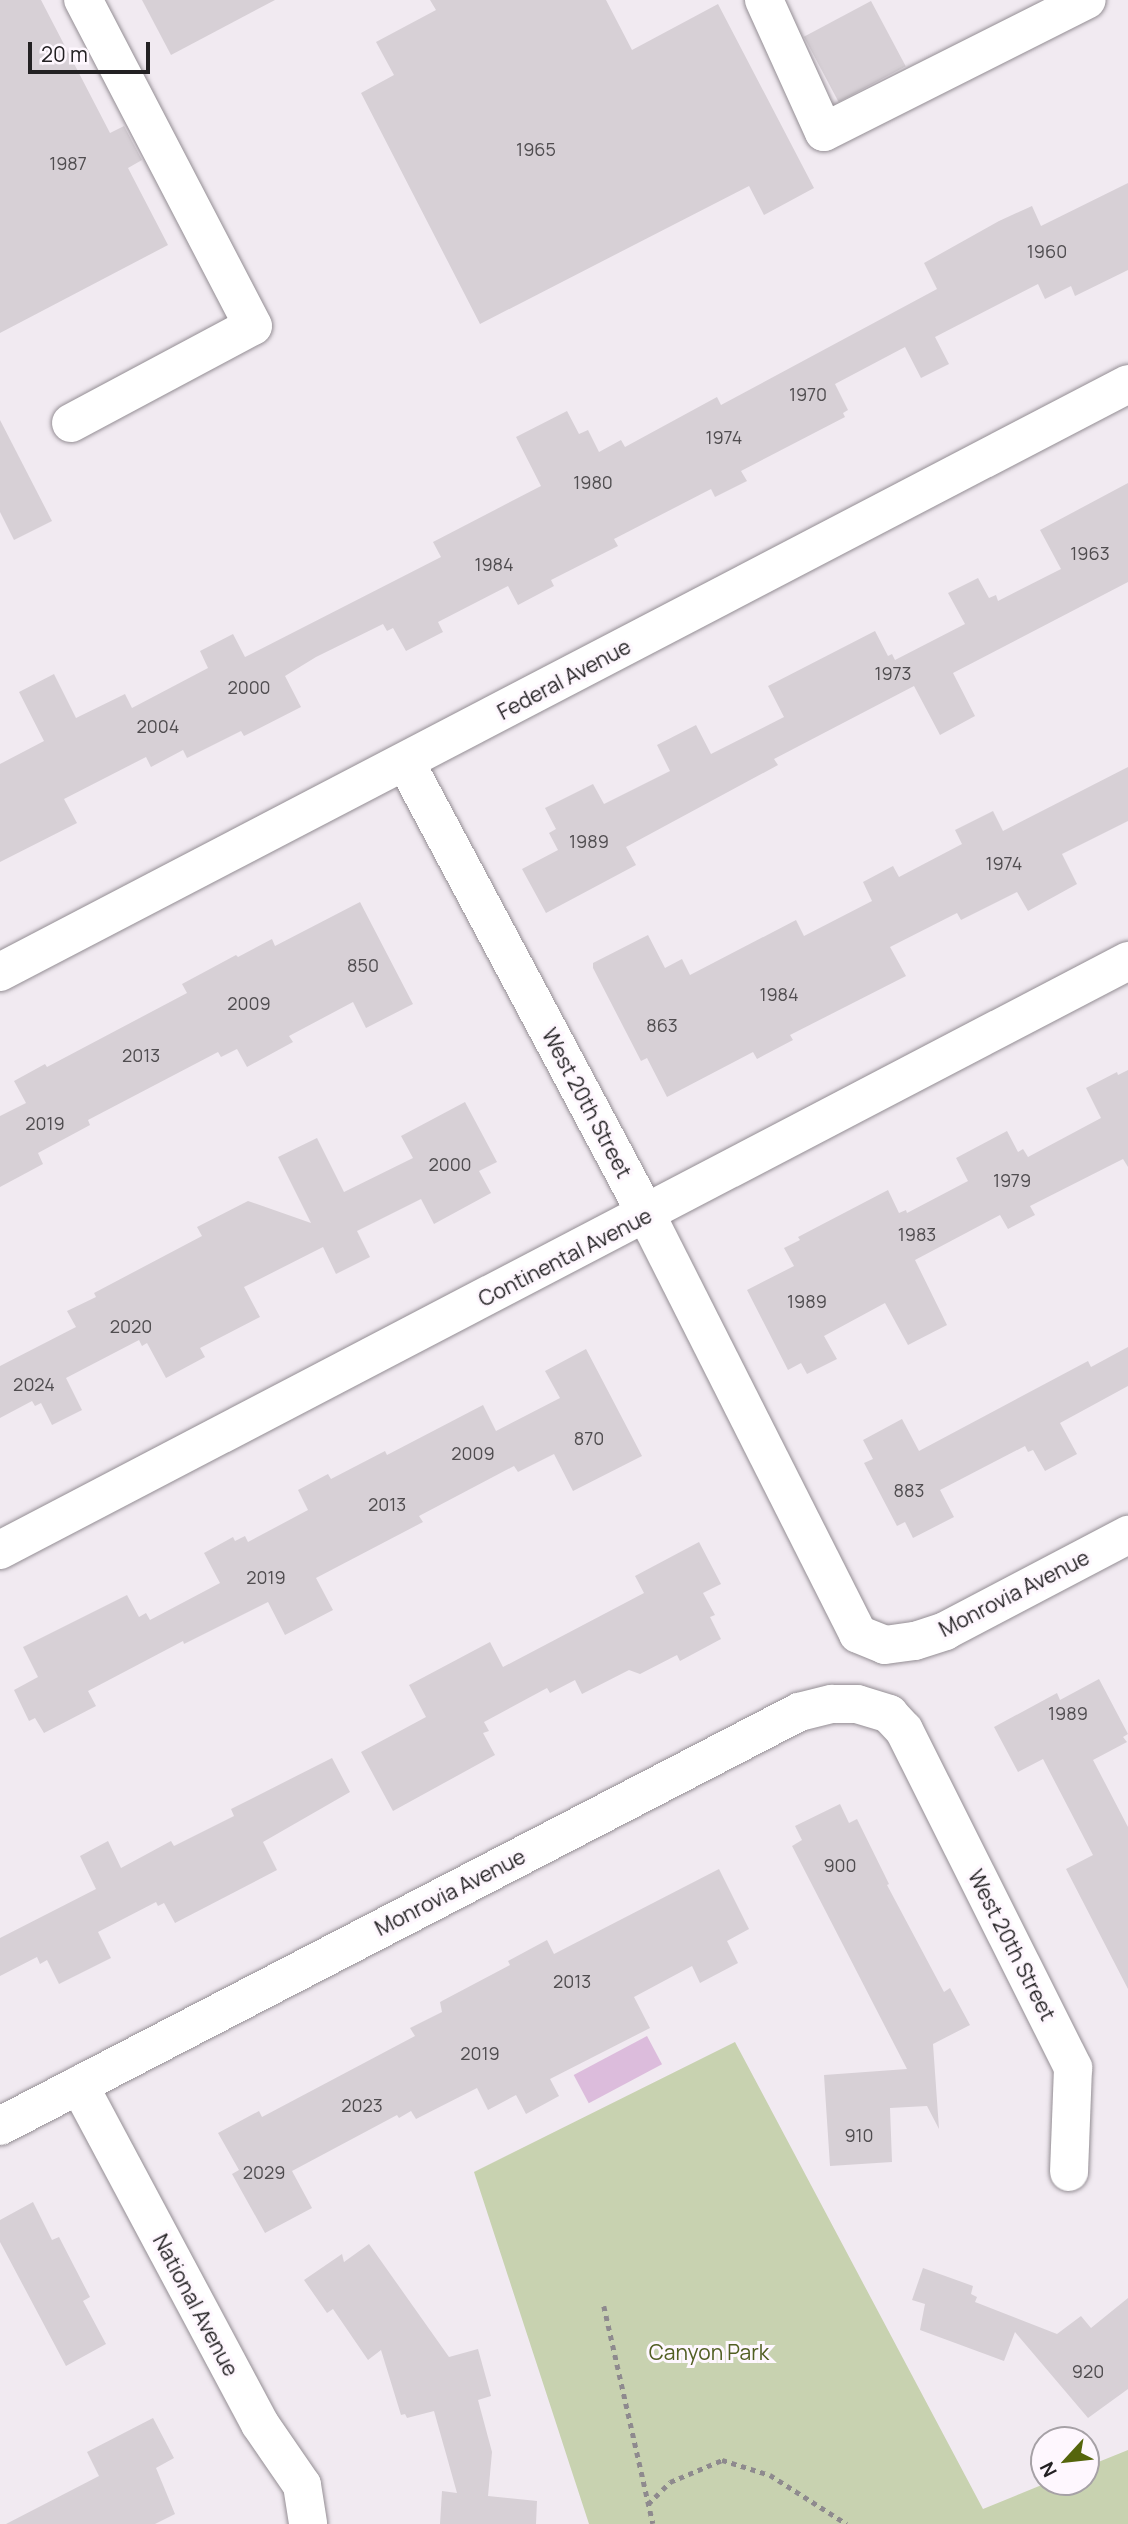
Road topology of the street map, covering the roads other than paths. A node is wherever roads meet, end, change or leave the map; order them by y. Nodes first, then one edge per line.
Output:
1 (83, 0) edge
2 (764, 0) edge
3 (1087, 0) edge
4 (1128, 384) edge
5 (71, 422) dead end
6 (406, 763) junction
7 (1128, 961) edge
8 (0, 972) edge
9 (646, 1214) junction
10 (1128, 1535) edge
11 (0, 1550) edge
12 (858, 1634) joint
13 (904, 1730) joint
14 (79, 2085) junction
15 (0, 2126) edge
16 (1069, 2172) dead end
17 (308, 2524) edge

1 - 5 street
2 - 3 street
4 - 6 street, Federal Avenue
6 - 8 street, Federal Avenue
6 - 9 street, West 20th Street
7 - 9 street, Continental Avenue
9 - 11 street, Continental Avenue
9 - 12 street, West 20th Street
10 - 12 street, Monrovia Avenue
13 - 14 street, Monrovia Avenue
13 - 16 street, West 20th Street
14 - 15 street, Monrovia Avenue
14 - 17 street, National Avenue

